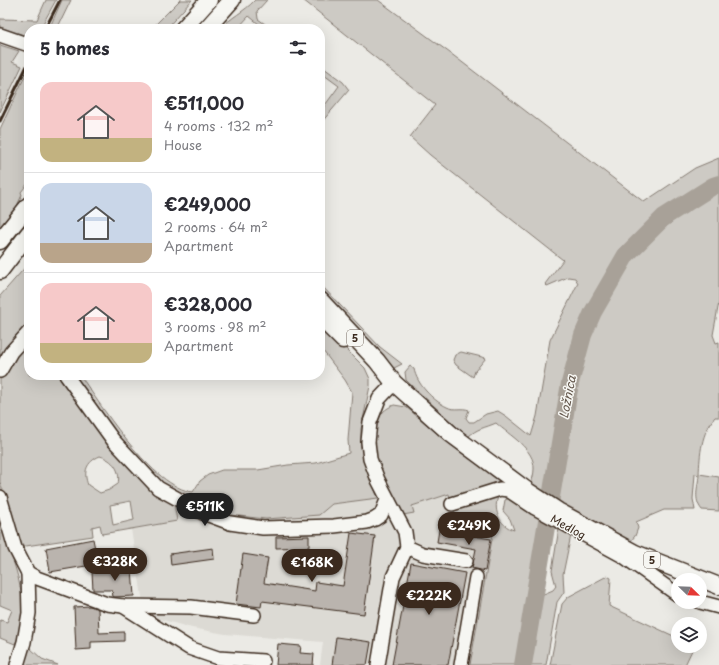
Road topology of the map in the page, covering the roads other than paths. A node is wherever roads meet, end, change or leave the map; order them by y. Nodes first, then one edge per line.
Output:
1 (209, 0) edge
2 (232, 0) edge
3 (187, 24) edge
4 (210, 24) edge
5 (0, 35) edge
6 (24, 43) edge
7 (24, 211) edge
8 (24, 240) edge
9 (0, 241) edge
10 (0, 271) edge
11 (325, 305) edge
12 (325, 322) edge
13 (24, 338) edge
14 (0, 371) edge
15 (70, 380) edge
16 (391, 380) junction
17 (0, 497) edge
18 (387, 500) junction
19 (452, 504) dead end
20 (407, 547) junction
21 (466, 561) dead end
22 (28, 573) junction
23 (476, 577) dead end
24 (719, 586) edge
25 (671, 590) edge
26 (707, 604) edge
27 (123, 606) junction
28 (719, 607) edge
29 (254, 615) dead end
30 (263, 661) dead end
31 (17, 665) edge
32 (378, 665) edge
33 (461, 665) edge

1 - 3 main road
2 - 4 main road
5 - 6 street
7 - 9 main road
8 - 10 main road
11 - 16 main road, 5
12 - 16 main road, 5
13 - 14 street
15 - 18 street
16 - 18 street
16 - 24 main road, 5
17 - 22 street
18 - 20 street
19 - 25 street, Medlog
20 - 21 street
20 - 32 street
22 - 27 street
22 - 31 street
23 - 33 street
26 - 28 street
27 - 29 street
27 - 30 street

